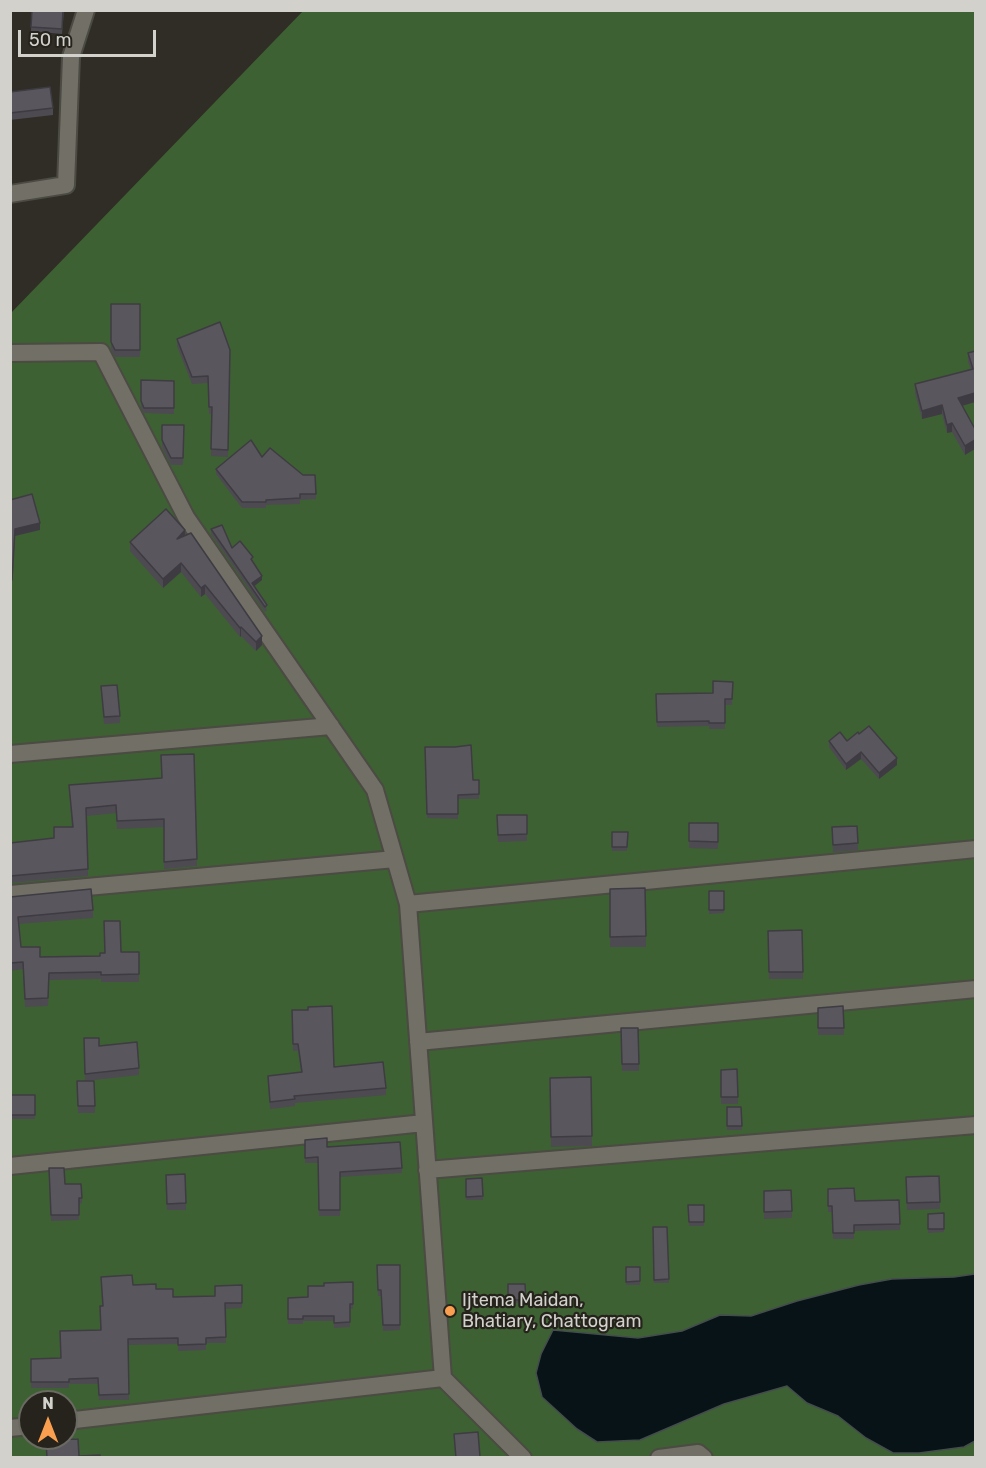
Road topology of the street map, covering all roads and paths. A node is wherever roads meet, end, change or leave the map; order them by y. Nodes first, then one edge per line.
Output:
1 (86, 10) edge
2 (10, 194) edge
3 (10, 353) edge
4 (331, 726) junction
5 (10, 754) edge
6 (975, 849) edge
7 (395, 859) junction
8 (10, 894) edge
9 (408, 904) junction
10 (975, 989) edge
11 (418, 1042) junction
12 (424, 1124) junction
13 (975, 1125) edge
14 (10, 1166) edge
15 (427, 1170) junction
16 (442, 1378) junction
17 (78, 1421) edge
18 (523, 1458) edge
19 (659, 1458) edge
20 (704, 1458) edge

1 - 2 street
3 - 4 street
4 - 5 street
4 - 7 street
6 - 9 street
7 - 8 street
7 - 9 street
9 - 11 street
10 - 11 street
11 - 12 street
12 - 14 street
12 - 15 street
13 - 15 street
15 - 16 street
16 - 17 street
16 - 18 street
19 - 20 street

